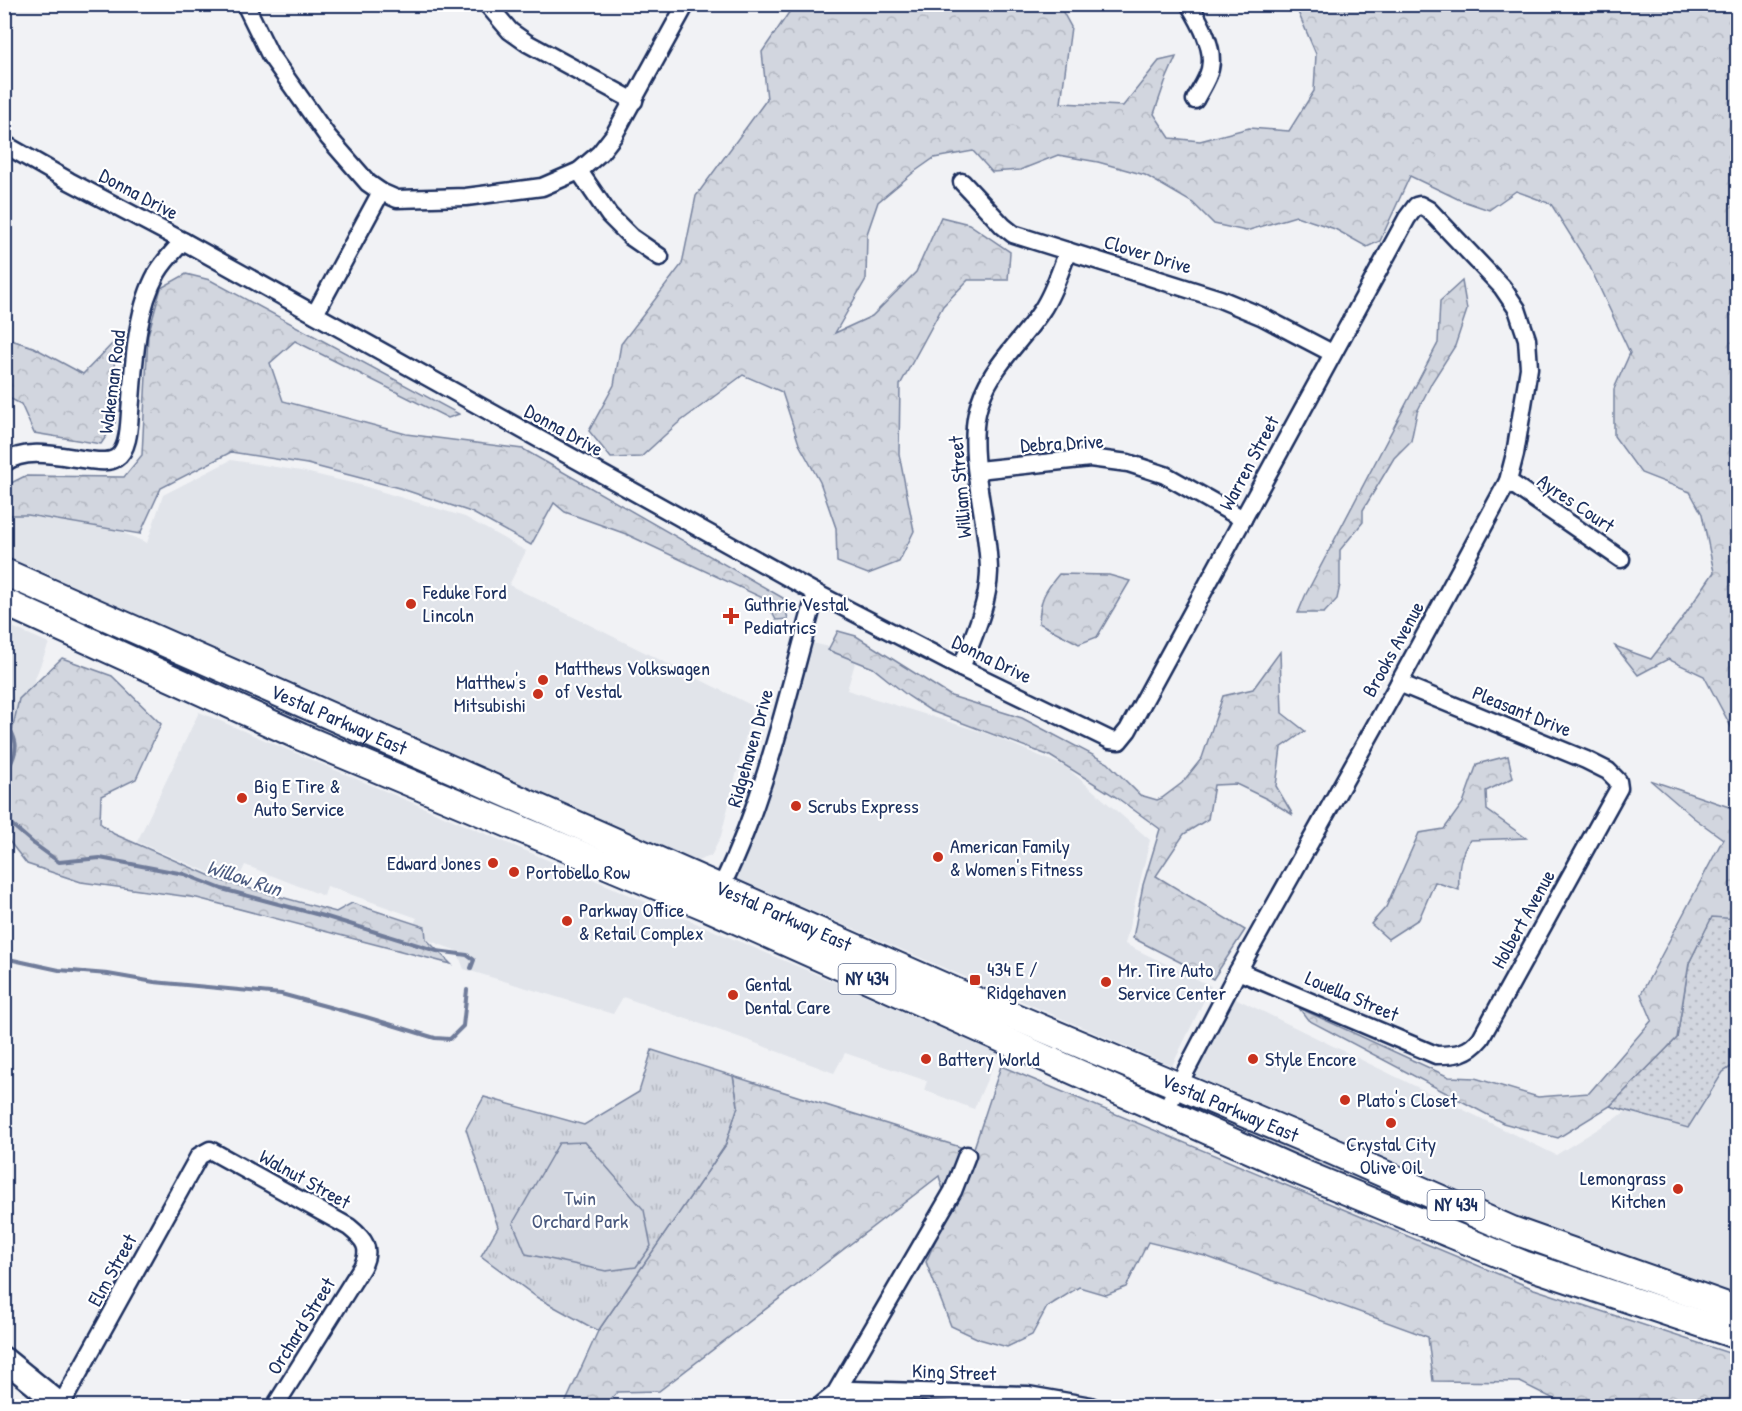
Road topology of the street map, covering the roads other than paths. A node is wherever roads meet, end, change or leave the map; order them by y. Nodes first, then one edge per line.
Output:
1 (245, 4) edge
2 (487, 4) edge
3 (686, 4) edge
4 (1189, 4) edge
5 (1195, 100) dead end
6 (634, 101) junction
7 (4, 144) edge
8 (579, 171) junction
9 (962, 182) dead end
10 (381, 192) junction
11 (1425, 208) joint
12 (183, 241) junction
13 (1068, 251) junction
14 (660, 257) dead end
15 (315, 314) junction
16 (1332, 353) junction
17 (4, 463) edge
18 (978, 470) junction
19 (1508, 481) junction
20 (1243, 519) junction
21 (1621, 559) dead end
22 (4, 572) edge
23 (816, 593) junction
24 (4, 602) edge
25 (961, 668) junction
26 (1399, 683) junction
27 (1110, 740) joint
28 (1619, 788) joint
29 (715, 898) junction
30 (1238, 971) junction
31 (1451, 1055) joint
32 (1179, 1087) junction
33 (1165, 1112) junction
34 (967, 1155) dead end
35 (199, 1156) joint
36 (362, 1267) joint
37 (1737, 1310) edge
38 (1737, 1336) edge
39 (4, 1359) edge
40 (835, 1394) junction
41 (1072, 1405) edge
42 (61, 1406) edge
43 (275, 1407) edge
44 (820, 1407) edge
45 (1091, 1407) edge

1 - 10 street
2 - 6 street
3 - 6 street
4 - 5 street
6 - 8 street
7 - 12 street, Donna Drive
8 - 10 street
8 - 14 street
9 - 13 street, Clover Drive
10 - 15 street
11 - 16 street, Warren Street
11 - 19 street, Brooks Avenue
12 - 15 street, Donna Drive
12 - 17 street, Wakeman Road
13 - 16 street, Clover Drive
13 - 18 street, William Street
15 - 23 street, Donna Drive
16 - 20 street, Warren Street
18 - 20 street, Debra Drive
18 - 25 street, William Street
19 - 21 street, Ayres Court
19 - 26 street, Brooks Avenue
20 - 27 street, Warren Street
22 - 29 main road, Vestal Parkway East / NY 434
23 - 25 street, Donna Drive
23 - 29 street, Ridgehaven Drive
24 - 29 main road, Vestal Parkway East / NY 434
25 - 27 street, Donna Drive
26 - 28 street, Pleasant Drive
26 - 30 street, Brooks Avenue
28 - 31 street, Holbert Avenue
29 - 32 main road, Vestal Parkway East / NY 434
29 - 33 main road, Vestal Parkway East / NY 434
30 - 31 street, Louella Street
30 - 32 street, Brooks Avenue
32 - 33 street, Brooks Avenue
32 - 37 main road, Vestal Parkway East / NY 434
33 - 38 main road, Vestal Parkway East / NY 434
34 - 40 street
35 - 36 street, Walnut Street
35 - 42 street, Elm Street
36 - 43 street, Orchard Street
39 - 42 street
40 - 41 street, King Street
40 - 44 street
41 - 45 street, King Street

